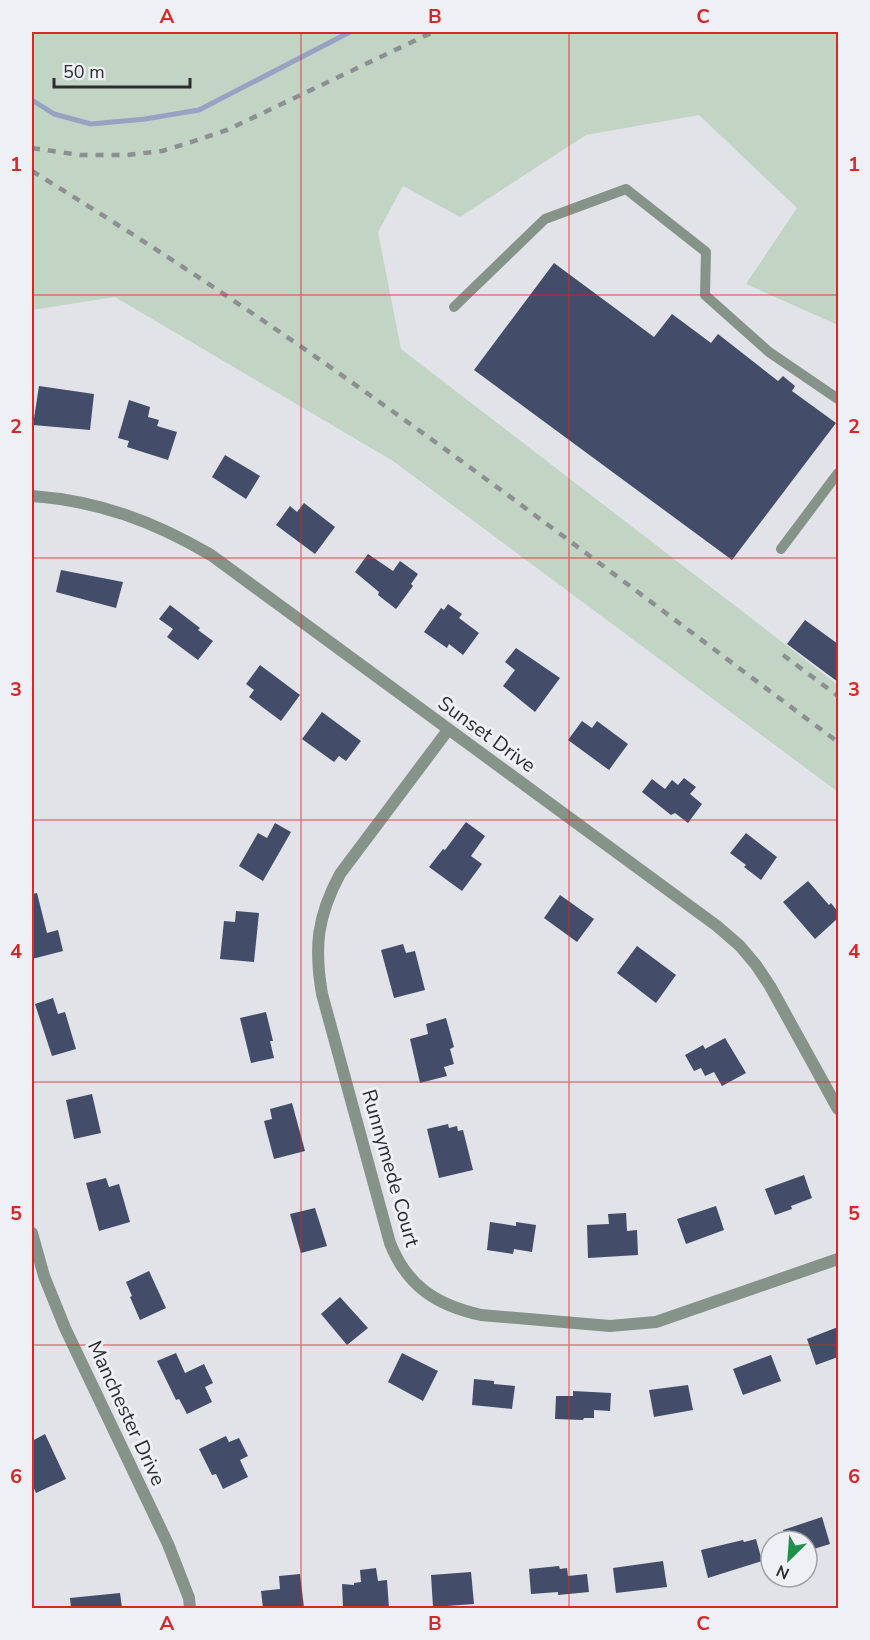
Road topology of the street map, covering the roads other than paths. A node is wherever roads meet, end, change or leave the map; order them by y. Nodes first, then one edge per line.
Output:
1 (454, 308) dead end
2 (838, 399) edge
3 (838, 473) edge
4 (32, 496) edge
5 (781, 549) dead end
6 (448, 730) junction
7 (838, 1109) edge
8 (32, 1233) edge
9 (838, 1259) edge
10 (190, 1608) edge

1 - 2 lane
3 - 5 lane
4 - 6 street, Sunset Drive
6 - 7 street, Sunset Drive
6 - 9 street, Runnymede Court
8 - 10 street, Manchester Drive

